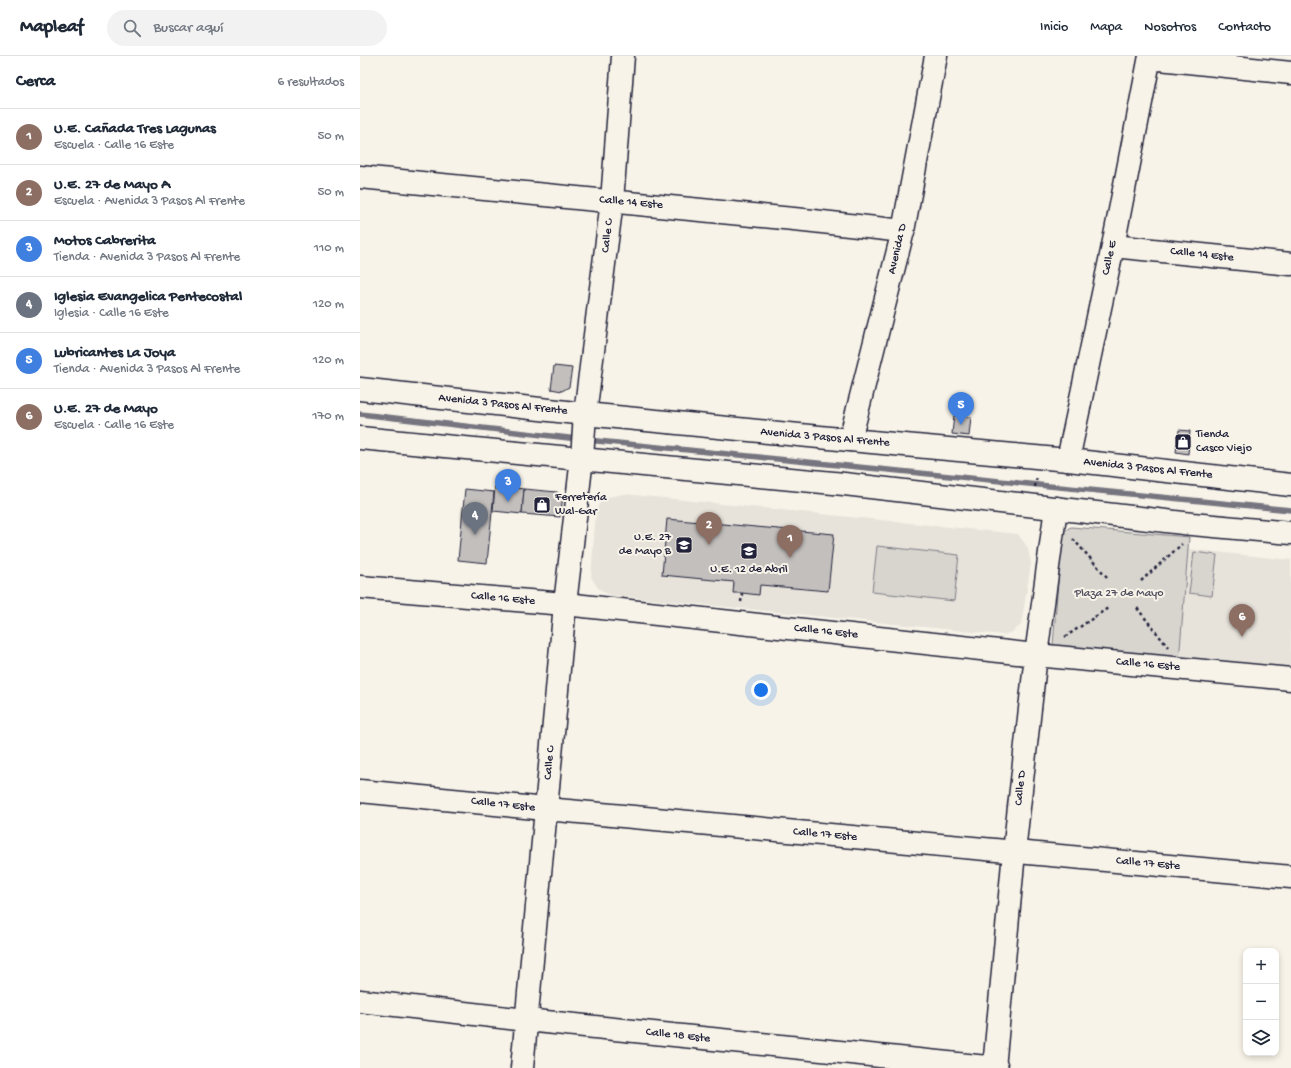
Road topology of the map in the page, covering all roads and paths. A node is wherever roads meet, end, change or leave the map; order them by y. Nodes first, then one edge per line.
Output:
1 (623, 56) edge
2 (936, 56) edge
3 (1150, 57) edge
4 (1291, 73) edge
5 (360, 177) edge
6 (612, 202) junction
7 (902, 231) junction
8 (1113, 246) junction
9 (1291, 264) edge
10 (360, 389) edge
11 (585, 421) junction
12 (360, 438) edge
13 (850, 440) junction
14 (582, 454) junction
15 (1068, 460) junction
16 (1038, 471) dead end
17 (1291, 485) edge
18 (1035, 491) dead end
19 (1056, 508) junction
20 (1192, 524) junction
21 (1291, 533) edge
22 (1070, 536) dead end
23 (1107, 577) dead end
24 (1141, 581) dead end
25 (360, 587) edge
26 (565, 604) junction
27 (1108, 608) dead end
28 (1137, 608) dead end
29 (1036, 655) junction
30 (1179, 668) junction
31 (1291, 679) edge
32 (360, 790) edge
33 (546, 809) junction
34 (1014, 852) junction
35 (1291, 877) edge
36 (360, 1002) edge
37 (526, 1020) junction
38 (522, 1068) edge
39 (995, 1068) edge

1 - 6 street, Calle C
2 - 7 street, Avenida D
3 - 4 street
3 - 8 street, Calle E
5 - 6 street, Calle 14 Este
6 - 7 street, Calle 14 Este
6 - 11 street, Calle C
7 - 13 street, Avenida D
8 - 9 street, Calle 14 Este
8 - 15 street, Calle E
10 - 11 street, Avenida 3 Pasos Al Frente
11 - 13 street, Avenida 3 Pasos Al Frente
11 - 14 street, Calle C
12 - 14 street
13 - 15 street, Avenida 3 Pasos Al Frente
14 - 19 street
14 - 26 street, Calle C
15 - 17 street, Avenida 3 Pasos Al Frente
16 - 18 path
19 - 20 street
19 - 29 street, Calle D
20 - 21 street
20 - 24 path
22 - 23 path
25 - 26 street, Calle 16 Este
26 - 29 street, Calle 16 Este
26 - 33 street, Calle C
27 - 29 path
28 - 30 path
29 - 30 street, Calle 16 Este
29 - 34 street, Calle D
30 - 31 street, Calle 16 Este
32 - 33 street, Calle 17 Este
33 - 34 street, Calle 17 Este
33 - 37 street, Calle C
34 - 35 street, Calle 17 Este
34 - 39 street, Calle D
36 - 37 street, Calle 18 Este
37 - 38 street, Calle C
37 - 39 street, Calle 18 Este

